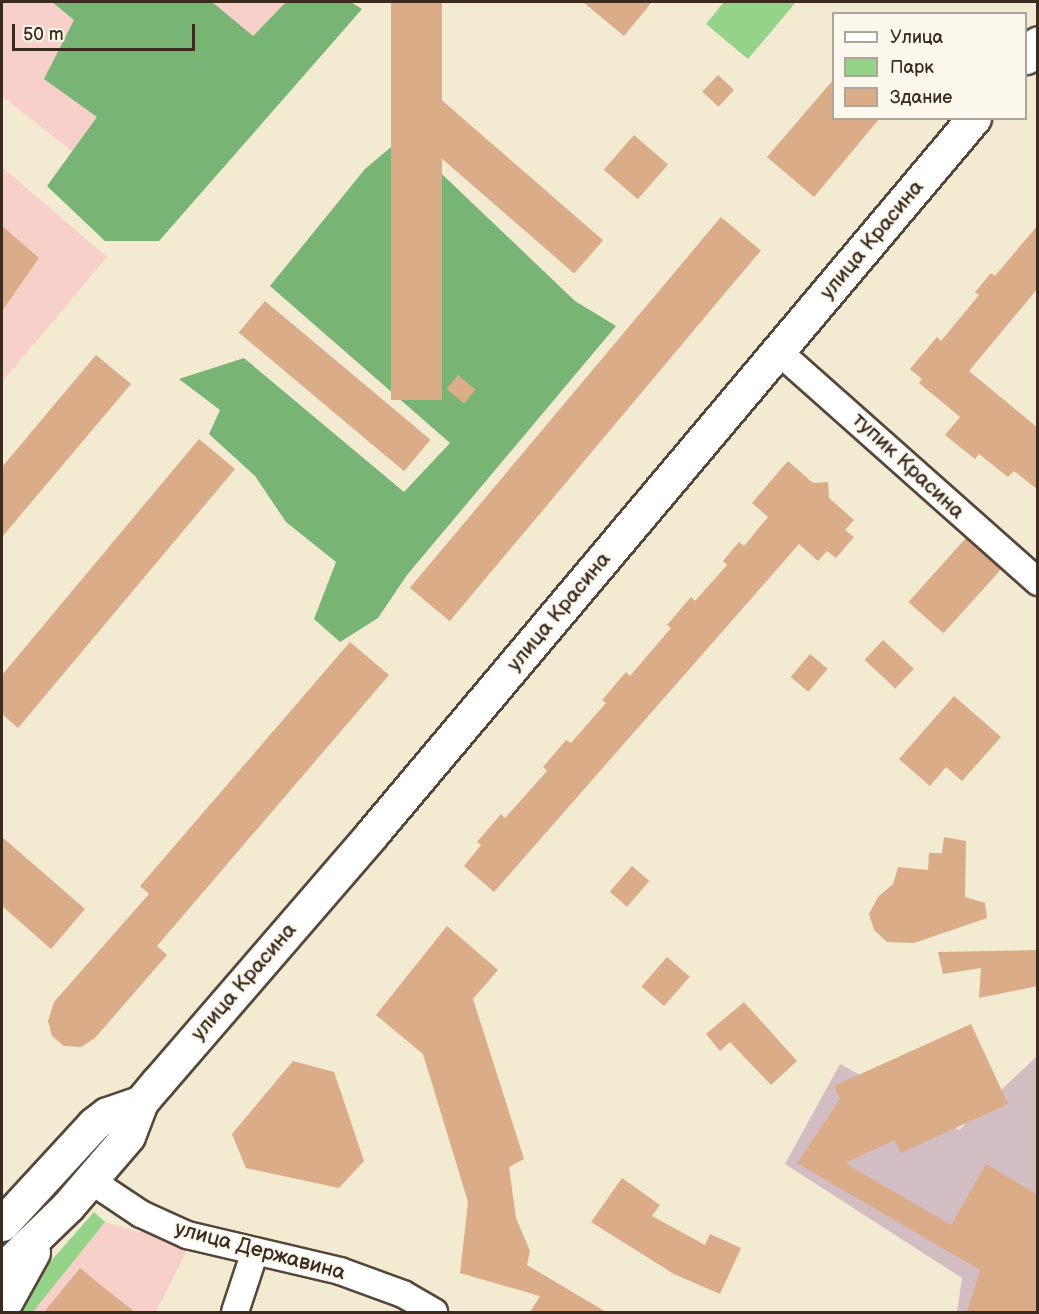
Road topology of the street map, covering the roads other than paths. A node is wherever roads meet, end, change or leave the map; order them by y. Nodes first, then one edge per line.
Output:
1 (1038, 43) edge
2 (1027, 56) edge
3 (972, 120) edge
4 (778, 351) junction
5 (1038, 582) edge
6 (141, 1102) junction
7 (90, 1180) junction
8 (5, 1218) edge
9 (44, 1231) junction
10 (255, 1251) junction
11 (2, 1270) edge
12 (2, 1308) edge
13 (235, 1312) edge
14 (434, 1312) edge

1 - 2 main road
3 - 4 main road, улица Красина
4 - 5 street, тупик Красина
4 - 6 main road, улица Красина
6 - 7 main road, улица Красина
6 - 8 main road
7 - 9 main road, улица Красина
7 - 10 street, улица Державина
9 - 11 main road, улица Красина
9 - 12 main road
10 - 13 street
10 - 14 street, улица Державина

